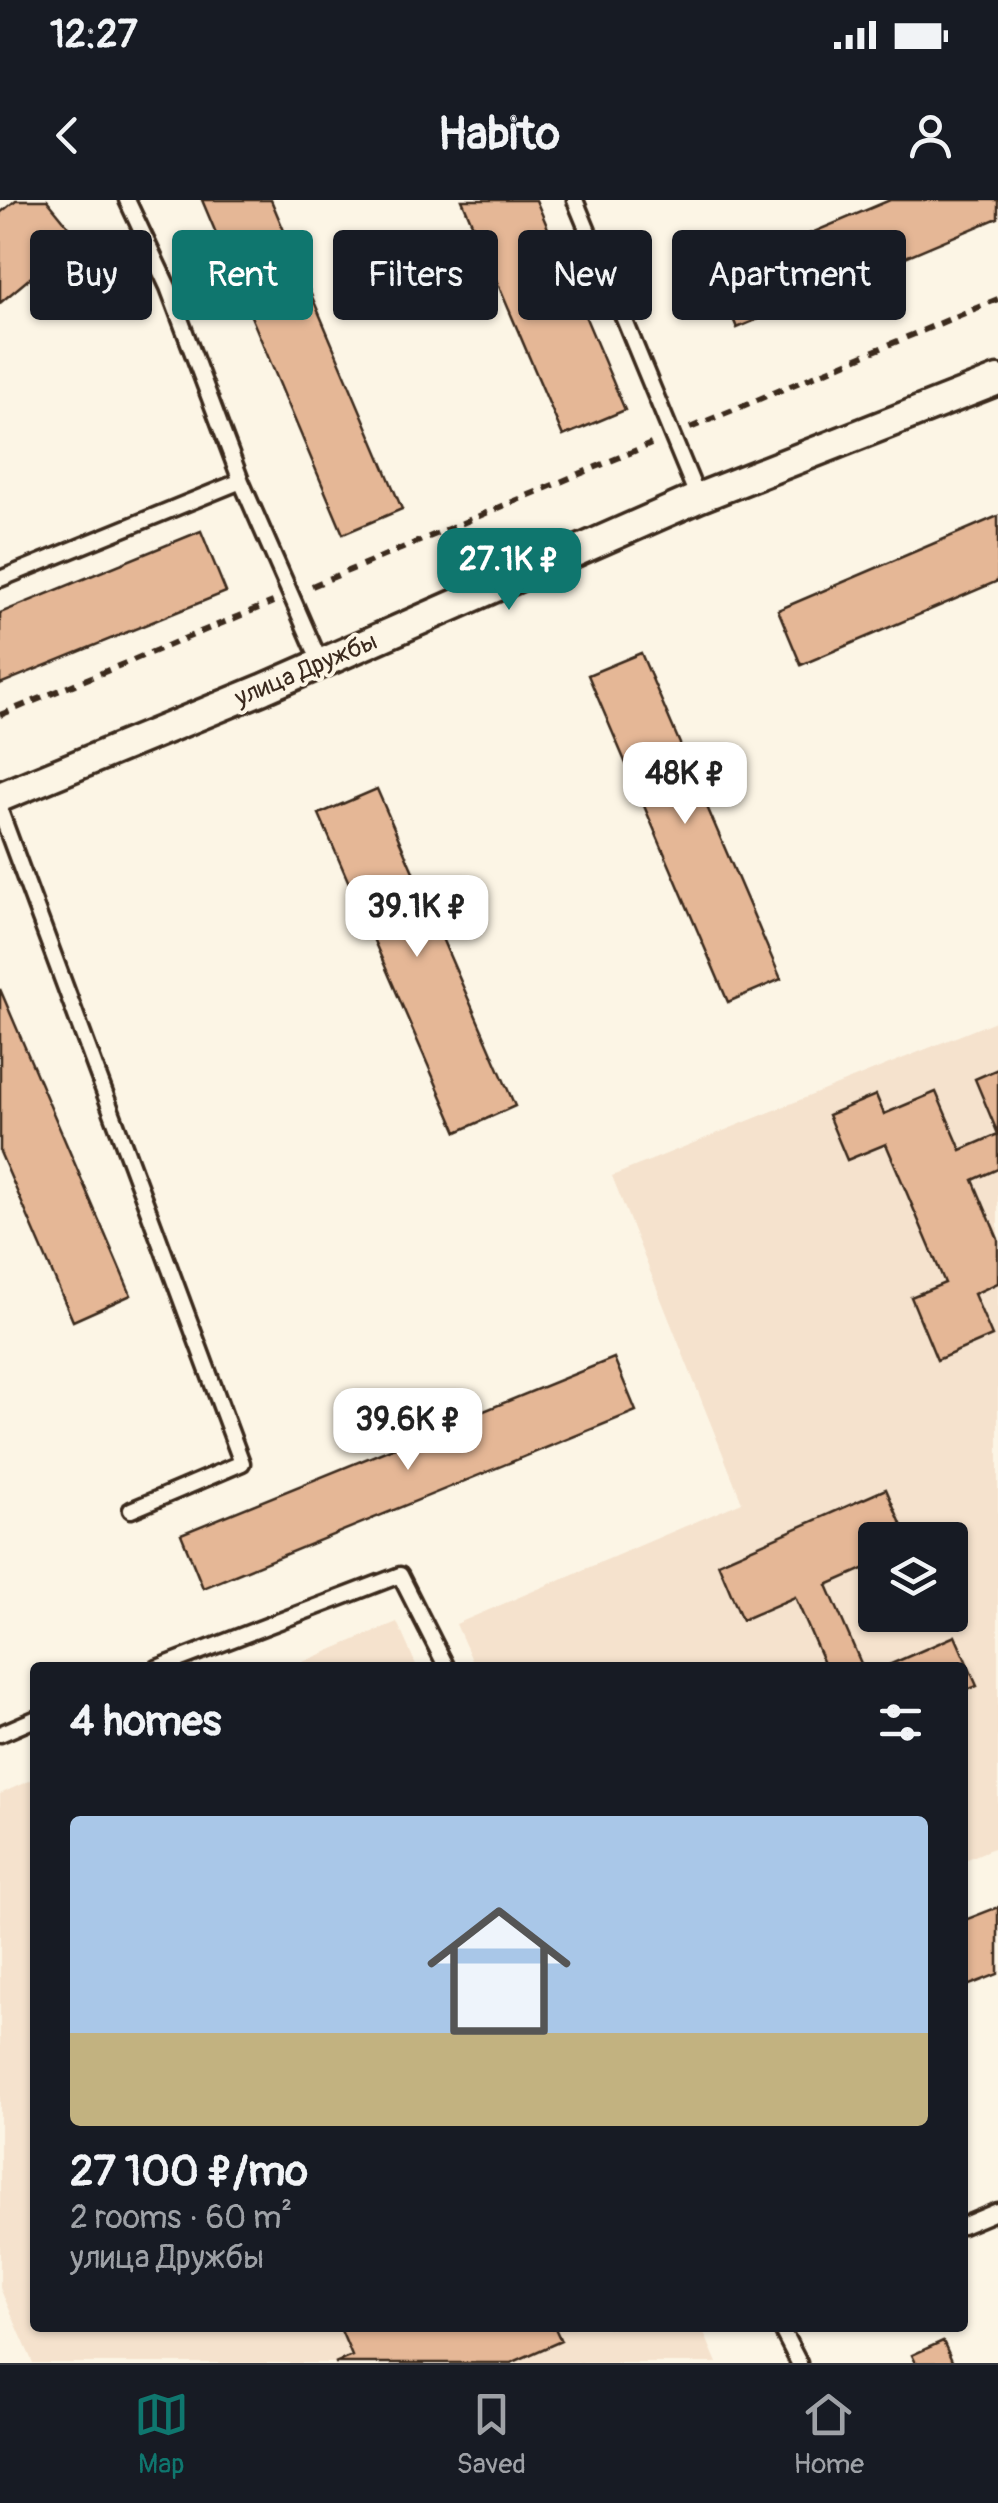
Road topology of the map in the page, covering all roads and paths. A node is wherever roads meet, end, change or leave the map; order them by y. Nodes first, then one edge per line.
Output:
1 (127, 200) edge
2 (574, 200) edge
3 (998, 299) edge
4 (998, 380) edge
5 (672, 435) junction
6 (241, 482) junction
7 (698, 498) junction
8 (0, 579) edge
9 (290, 595) junction
10 (321, 664) junction
11 (0, 715) edge
12 (0, 797) edge
13 (0, 811) edge
14 (131, 1510) dead end
15 (173, 1662) edge
16 (443, 1662) edge
17 (30, 1721) edge
18 (0, 1734) edge
19 (998, 2211) edge
20 (968, 2224) edge
21 (783, 2332) edge
22 (799, 2363) edge

1 - 6 lane
2 - 5 lane
3 - 5 path
4 - 7 street, улица Дружбы
5 - 7 lane
5 - 9 path
6 - 8 lane
6 - 9 lane
7 - 10 street, улица Дружбы
9 - 10 lane
9 - 11 path
10 - 12 street, улица Дружбы
13 - 14 lane
15 - 16 lane
17 - 18 lane
19 - 20 lane
21 - 22 lane

